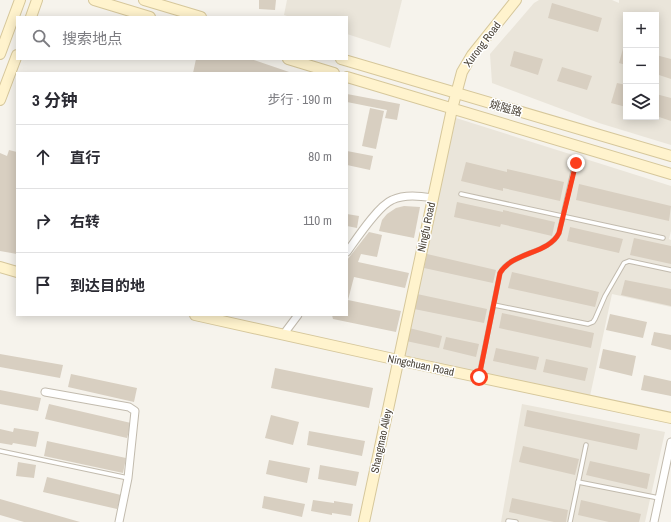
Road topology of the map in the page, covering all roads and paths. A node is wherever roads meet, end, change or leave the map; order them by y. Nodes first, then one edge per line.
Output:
1 (20, 0) edge
2 (37, 0) edge
3 (94, 0) edge
4 (144, 0) edge
5 (516, 0) edge
6 (31, 16) edge
7 (147, 16) edge
8 (198, 16) edge
9 (0, 54) edge
10 (16, 57) edge
11 (291, 60) edge
12 (344, 60) edge
13 (331, 72) edge
14 (348, 77) edge
15 (456, 94) junction
16 (0, 100) edge
17 (452, 109) junction
18 (671, 156) edge
19 (576, 163) dead end
20 (671, 174) edge
21 (461, 194) dead end
22 (433, 198) junction
23 (563, 216) junction
24 (663, 238) dead end
25 (348, 251) edge
26 (0, 267) edge
27 (671, 270) edge
28 (16, 272) edge
29 (494, 305) junction
30 (200, 316) edge
31 (297, 316) edge
32 (283, 335) junction
33 (398, 360) junction
34 (479, 377) junction
35 (44, 392) dead end
36 (671, 418) edge
37 (671, 442) edge
38 (586, 445) dead end
39 (0, 450) edge
40 (128, 478) junction
41 (578, 482) junction
42 (659, 498) junction
43 (508, 520) dead end
44 (119, 522) edge
45 (364, 522) edge
46 (516, 522) edge
47 (570, 522) edge
48 (654, 522) edge

1 - 9 street
2 - 6 street
3 - 7 street
4 - 8 street
5 - 15 street, Xurong Road
10 - 16 street
11 - 13 street
12 - 15 street, 姚隘路
14 - 17 street, 姚隘路
15 - 17 street, Ningfu Road
15 - 18 street, 姚隘路
17 - 20 street, 姚隘路
17 - 22 street, Ningfu Road
19 - 23 lane
21 - 23 lane
22 - 25 street
22 - 33 street, Ningfu Road
23 - 24 lane
23 - 29 lane
26 - 28 street
27 - 29 lane
29 - 34 lane
30 - 32 street, Ningchuan Road
31 - 32 street
32 - 33 street, Ningchuan Road
33 - 34 street, Ningchuan Road
33 - 45 street, Shangmao Alley
34 - 36 street, Ningchuan Road
35 - 40 street
37 - 42 street
38 - 41 lane
39 - 40 lane
40 - 44 street
41 - 42 lane
41 - 47 lane
42 - 48 street
43 - 46 lane

